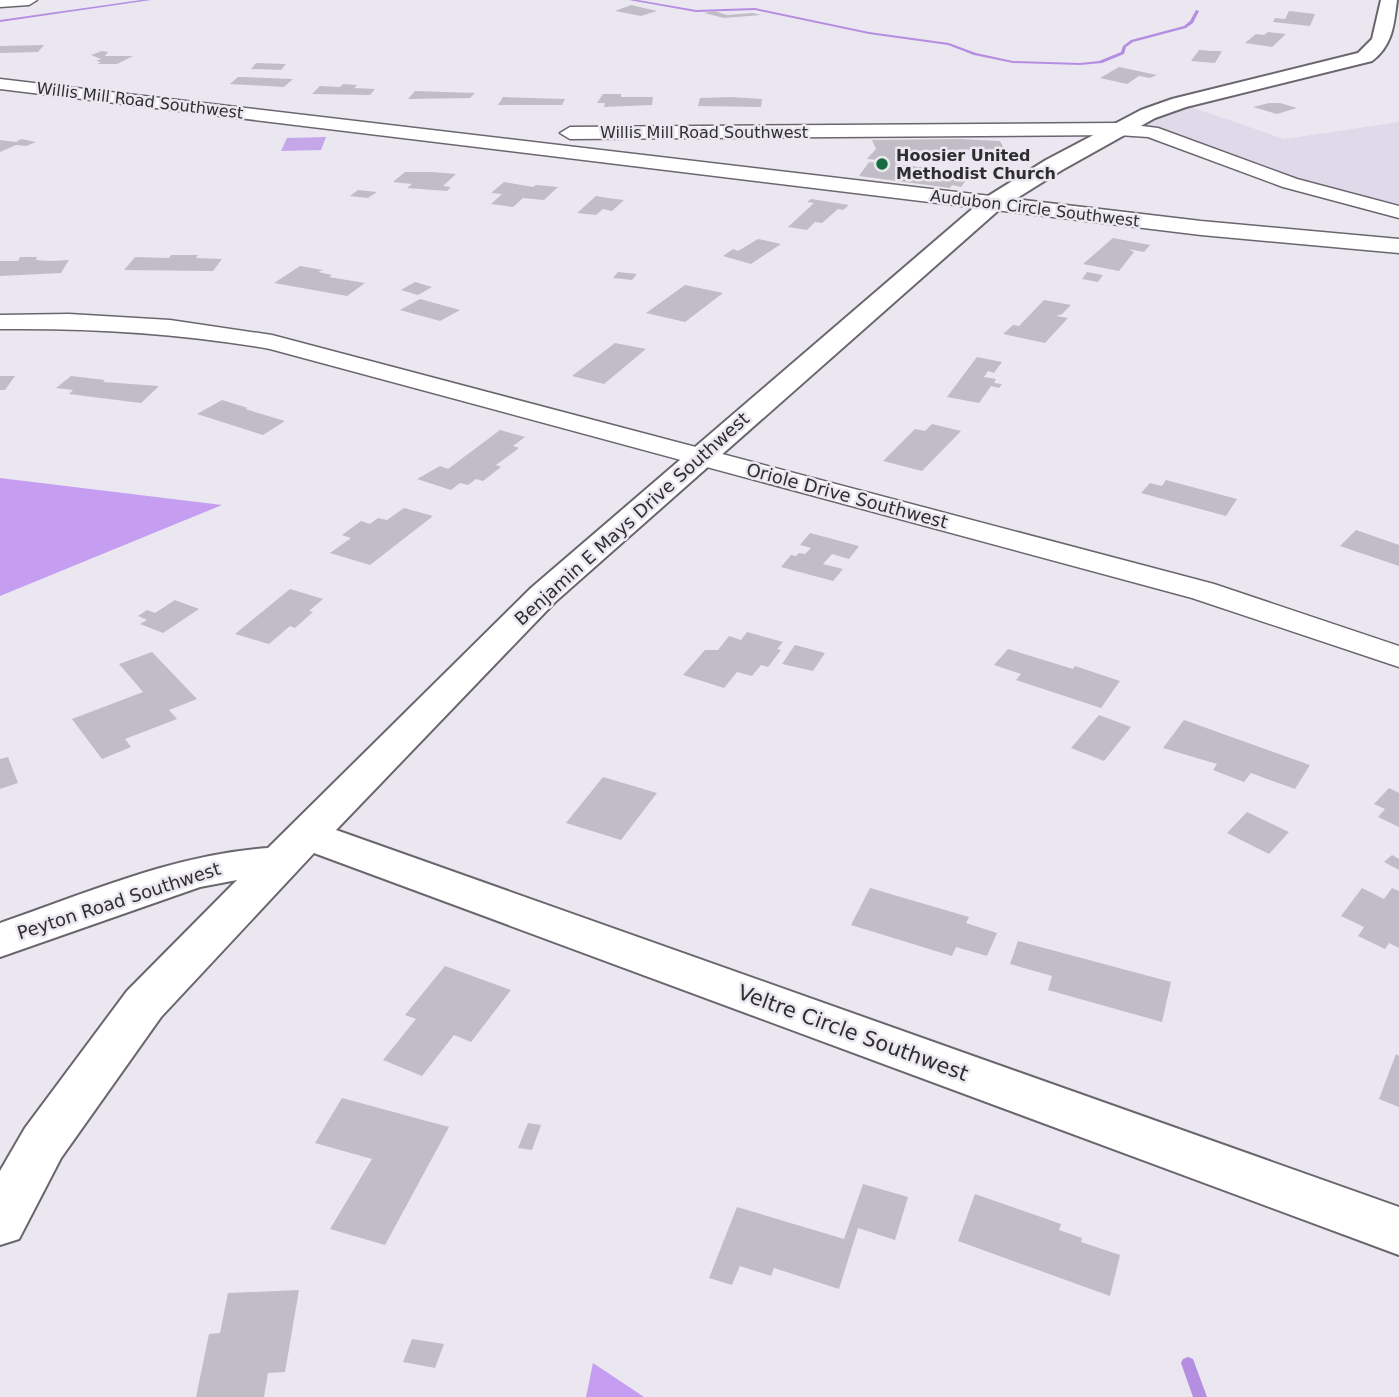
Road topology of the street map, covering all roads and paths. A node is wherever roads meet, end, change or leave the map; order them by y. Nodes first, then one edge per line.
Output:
1 (29, 0) edge
2 (1388, 0) edge
3 (0, 2) edge
4 (0, 84) edge
5 (1118, 129) junction
6 (462, 139) junction
7 (993, 203) junction
8 (1399, 212) edge
9 (1399, 246) edge
10 (0, 322) edge
11 (700, 456) junction
12 (1399, 657) edge
13 (293, 848) junction
14 (0, 940) edge
15 (0, 1222) edge
16 (1399, 1231) edge

1 - 3 street
2 - 5 street, Benjamin E Mays Drive Southwest
4 - 6 street, Willis Mill Road Southwest
5 - 6 street, Willis Mill Road Southwest
5 - 7 street, Benjamin E Mays Drive Southwest
5 - 8 street, Willis Mill Road Southwest
6 - 7 street, Audubon Circle Southwest
7 - 9 street, Audubon Circle Southwest
7 - 11 street, Benjamin E Mays Drive Southwest
10 - 11 street, Oriole Drive Southwest
11 - 12 street, Oriole Drive Southwest
11 - 13 street, Benjamin E Mays Drive Southwest
13 - 14 street, Peyton Road Southwest
13 - 15 street, Benjamin E Mays Drive Southwest
13 - 16 street, Veltre Circle Southwest

